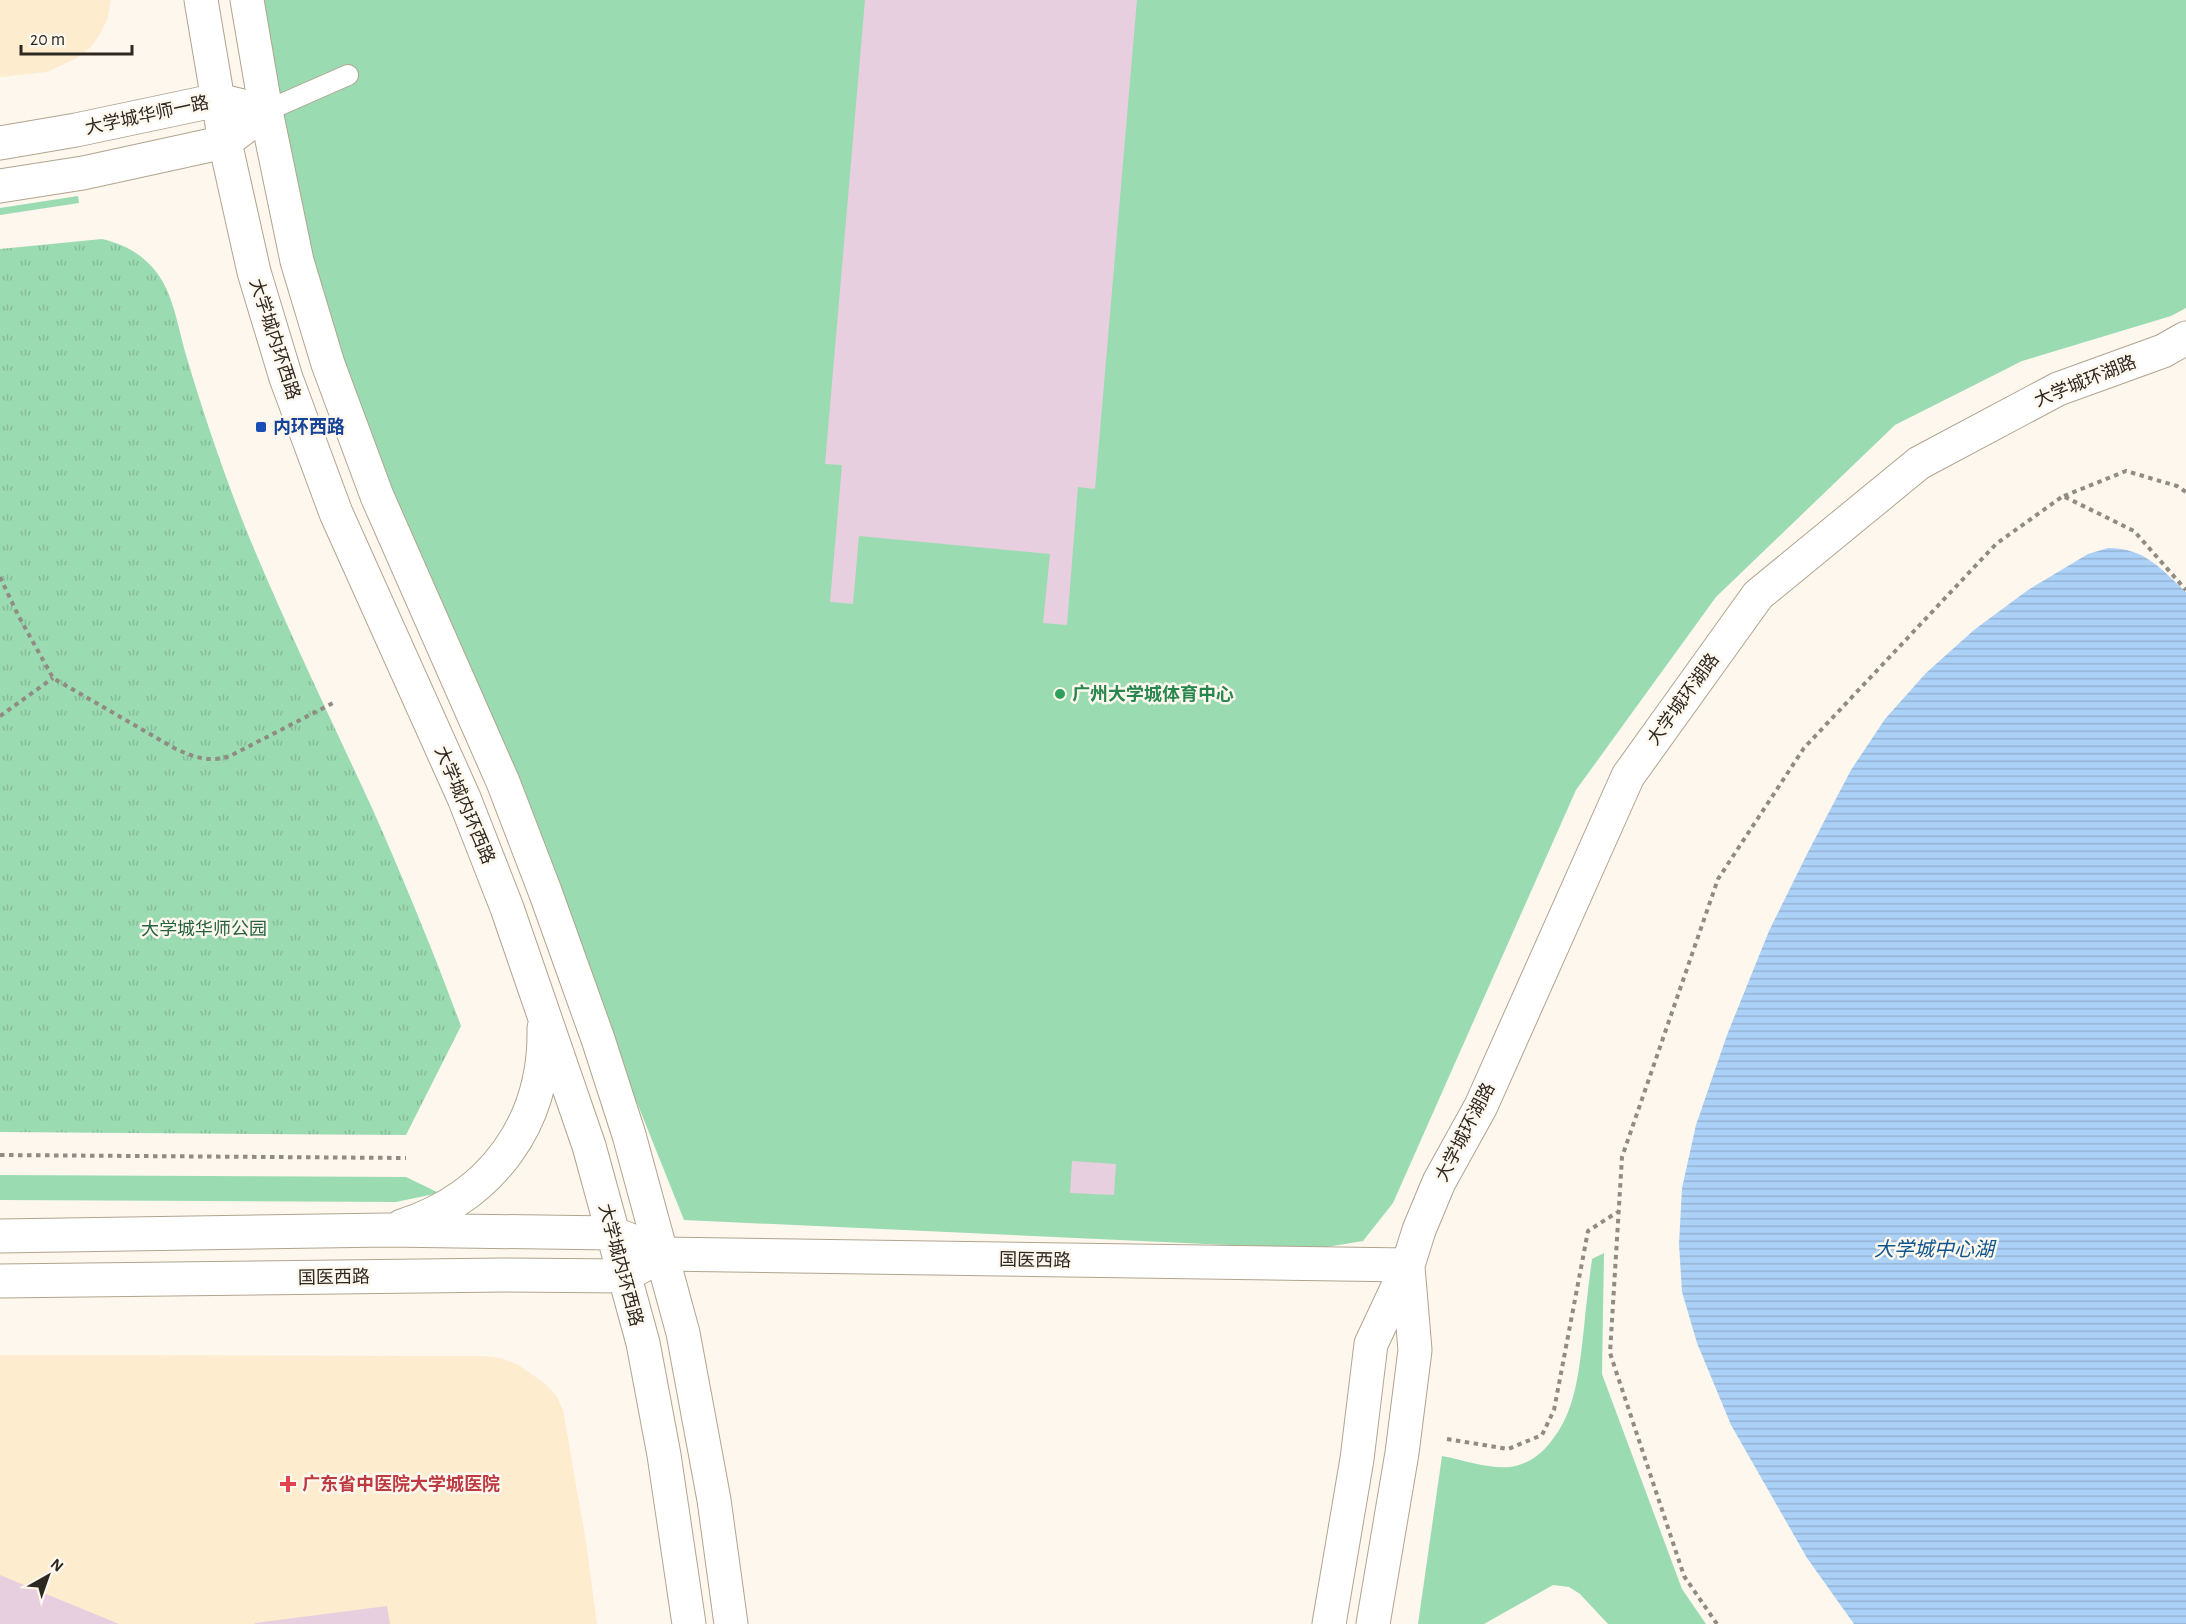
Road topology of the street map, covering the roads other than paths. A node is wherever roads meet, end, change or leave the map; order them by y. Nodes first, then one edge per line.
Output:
1 (201, 0) edge
2 (247, 0) edge
3 (348, 75) dead end
4 (218, 100) junction
5 (266, 111) junction
6 (225, 142) junction
7 (0, 143) edge
8 (0, 186) edge
9 (2186, 338) edge
10 (543, 1011) junction
11 (388, 1230) junction
12 (612, 1233) junction
13 (0, 1236) edge
14 (662, 1254) junction
15 (1408, 1265) junction
16 (624, 1276) junction
17 (0, 1281) edge
18 (689, 1624) edge
19 (731, 1624) edge
20 (1329, 1624) edge
21 (1373, 1624) edge

1 - 4 main road, 大学城内环西路
2 - 5 main road
3 - 5 lane
4 - 5 main road, 大学城华师一路
4 - 6 main road, 大学城内环西路
4 - 7 main road, 大学城华师一路
5 - 6 main road
5 - 14 main road
6 - 8 main road
6 - 10 main road, 大学城内环西路
9 - 15 main road, 大学城环湖路
10 - 11 main road
10 - 12 main road, 大学城内环西路
11 - 12 main road, 国医西路
11 - 13 main road, 国医西路
12 - 14 main road, 国医西路
12 - 16 main road, 大学城内环西路
14 - 15 main road, 国医西路
14 - 16 main road
14 - 19 main road
15 - 20 main road, 大学城环湖路
15 - 21 main road, 大学城环湖路
16 - 17 main road, 国医西路
16 - 18 main road, 大学城内环西路

